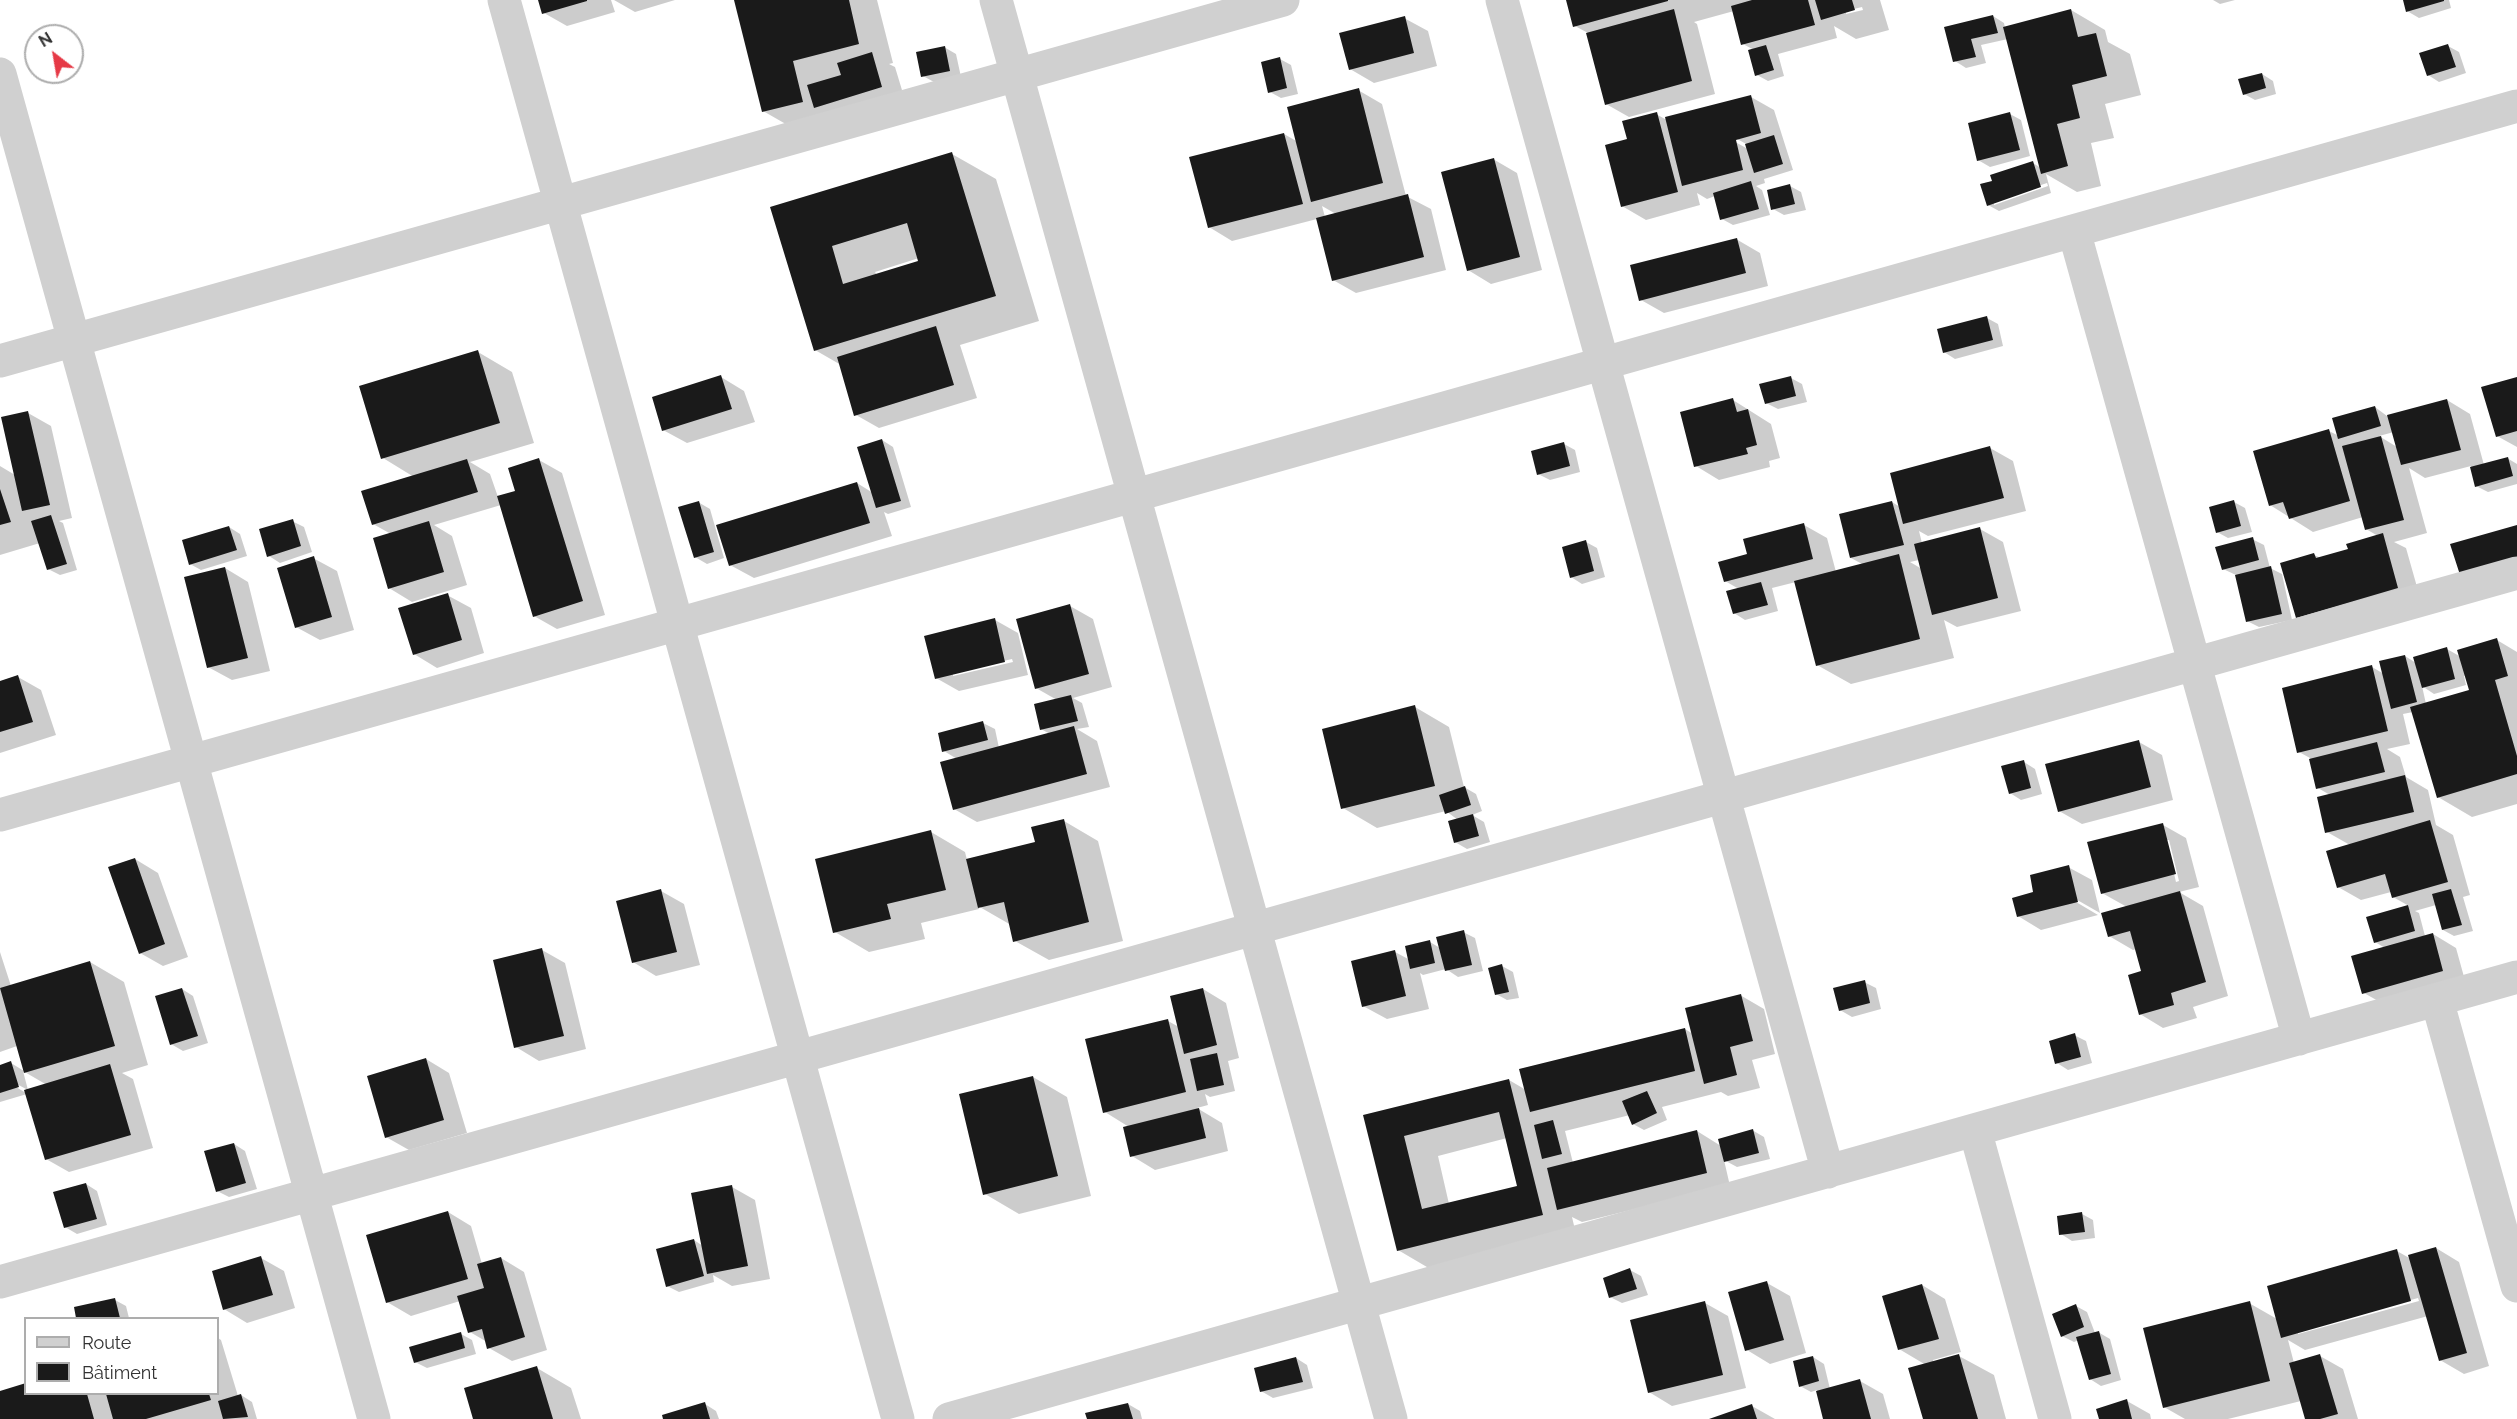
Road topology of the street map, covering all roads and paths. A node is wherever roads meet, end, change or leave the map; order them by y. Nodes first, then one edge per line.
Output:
1 (504, 0) edge
2 (996, 0) edge
3 (1283, 0) edge
4 (1502, 0) edge
5 (0, 74) edge
6 (1017, 75) junction
7 (2517, 106) edge
8 (560, 204) junction
9 (2074, 231) junction
10 (74, 340) junction
11 (0, 361) edge
12 (1604, 363) junction
13 (1134, 496) junction
14 (2517, 573) edge
15 (678, 624) junction
16 (2195, 664) junction
17 (191, 761) junction
18 (1724, 796) junction
19 (0, 815) edge
20 (1255, 929) junction
21 (2517, 977) edge
22 (2437, 1000) junction
23 (2299, 1039) junction
24 (798, 1058) junction
25 (1975, 1130) junction
26 (1828, 1172) junction
27 (312, 1194) junction
28 (0, 1282) edge
29 (2517, 1286) edge
30 (1359, 1304) junction
31 (374, 1419) edge
32 (898, 1419) edge
33 (950, 1419) edge
34 (1391, 1419) edge
35 (2055, 1419) edge

1 - 8 street
2 - 6 street
3 - 6 street
4 - 12 street
5 - 10 street
6 - 8 street
6 - 13 street
7 - 9 street
8 - 10 street
8 - 15 street
9 - 12 street
9 - 16 street
10 - 11 street
10 - 17 street
12 - 13 street
12 - 18 street
13 - 15 street
13 - 20 street
14 - 16 street
15 - 17 street
15 - 24 street
16 - 18 street
16 - 23 street
17 - 19 street
17 - 27 street
18 - 20 street
18 - 26 street
20 - 24 street
20 - 30 street
21 - 22 street
22 - 23 street
22 - 29 street
23 - 25 street
24 - 27 street
24 - 32 street
25 - 26 street
25 - 35 street
26 - 30 street
27 - 28 street
27 - 31 street
30 - 33 street
30 - 34 street

